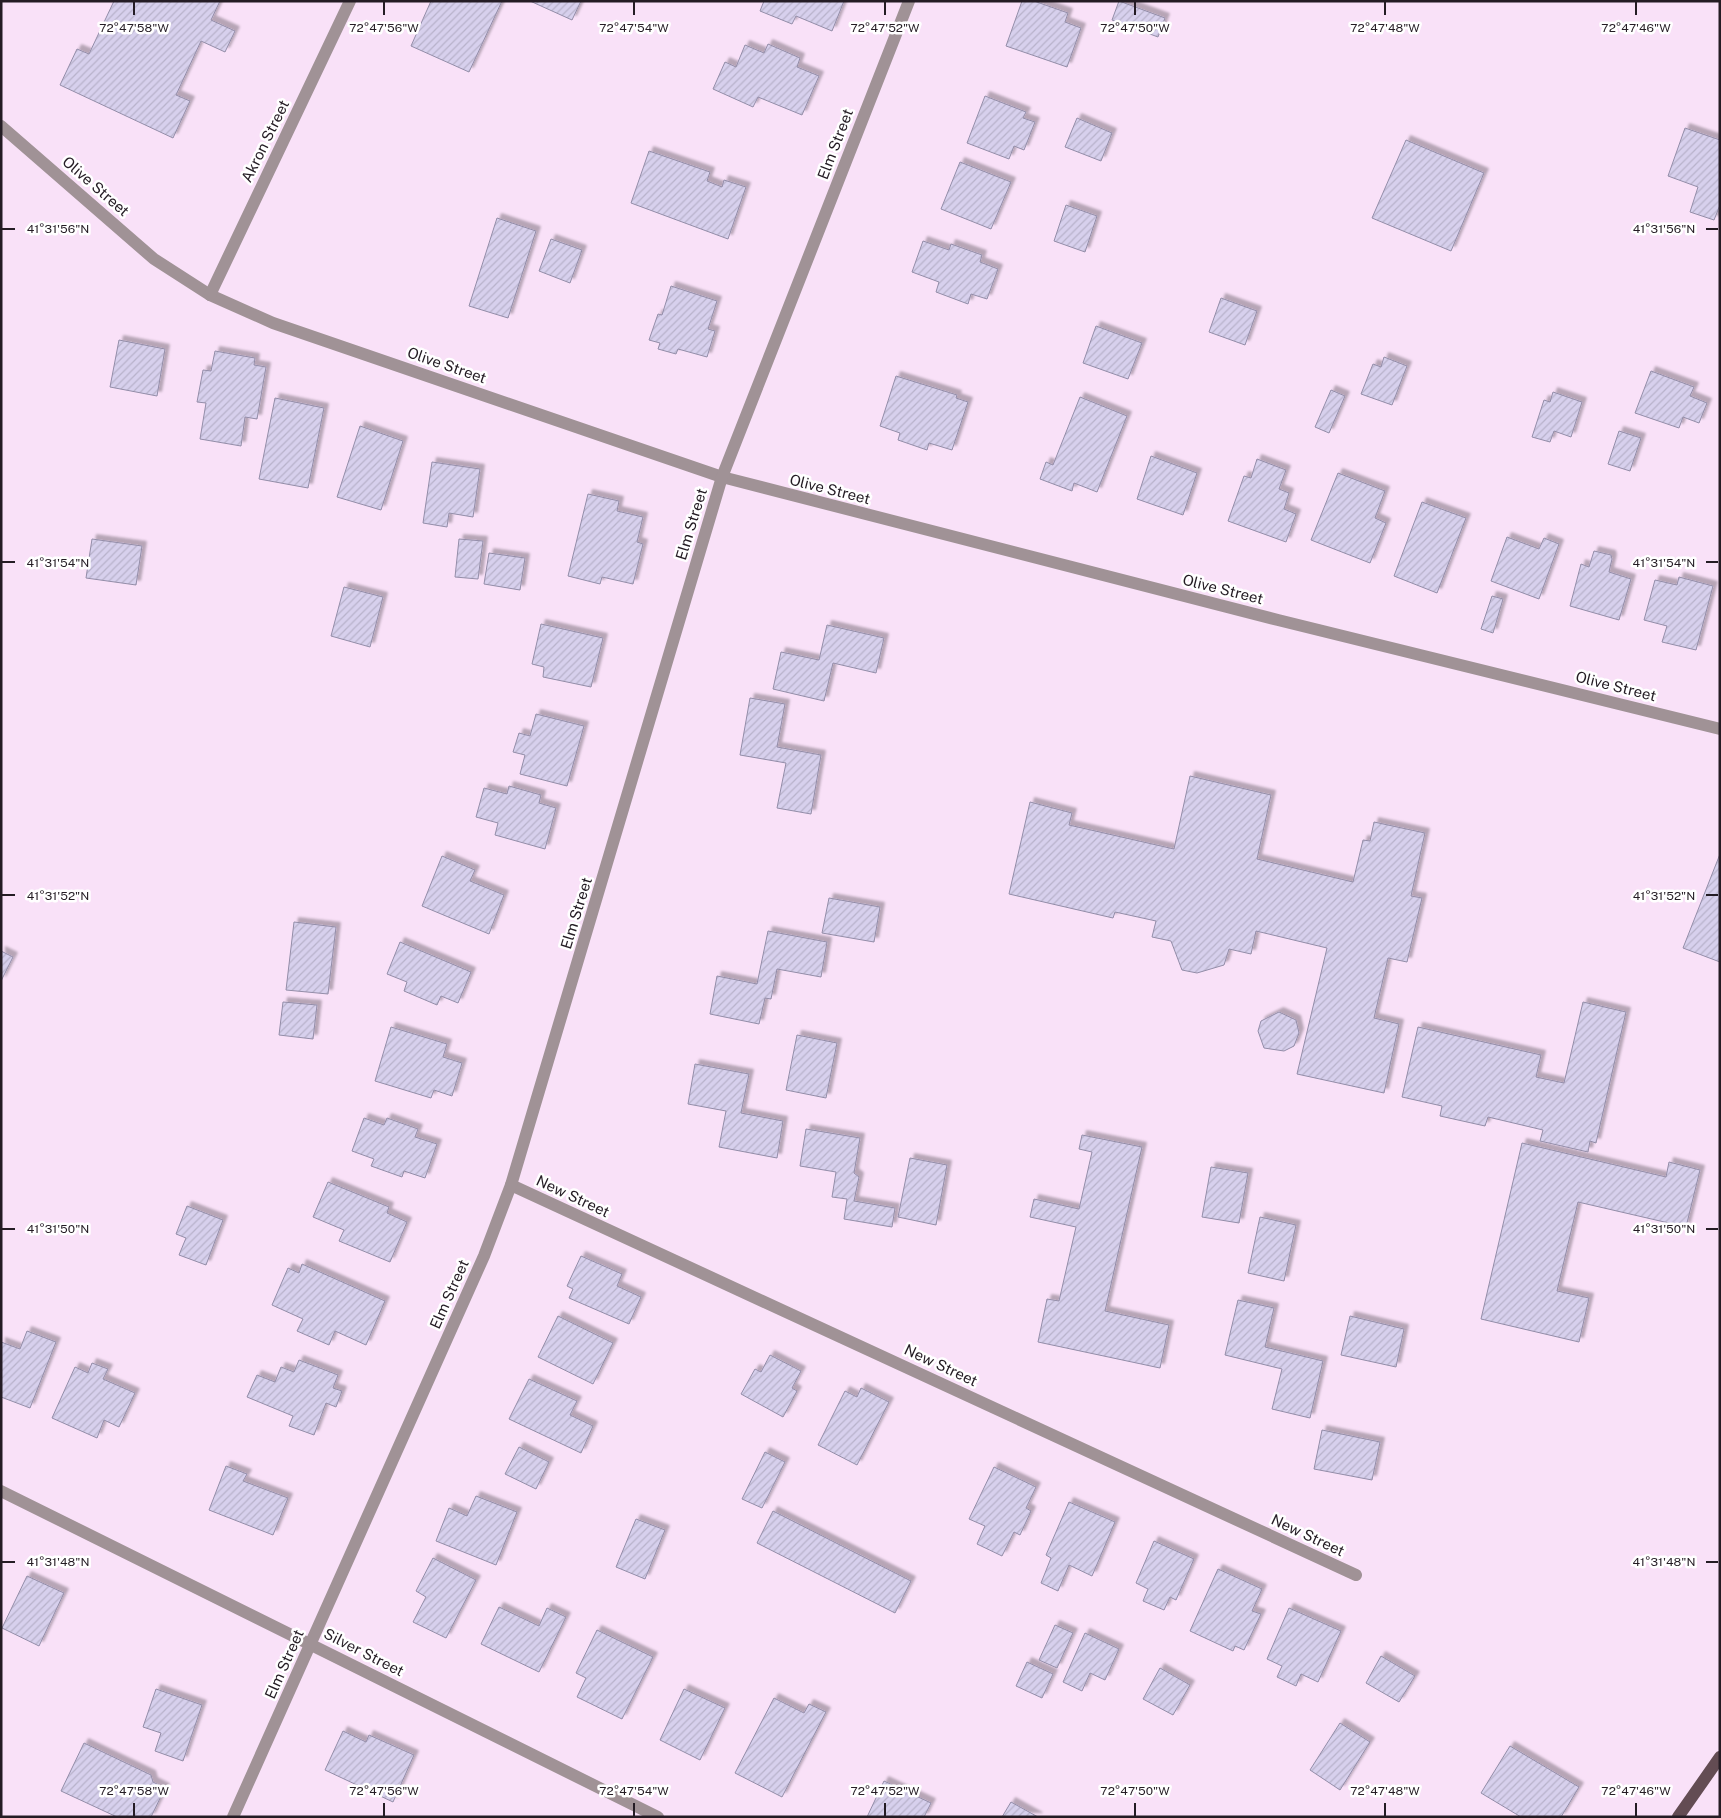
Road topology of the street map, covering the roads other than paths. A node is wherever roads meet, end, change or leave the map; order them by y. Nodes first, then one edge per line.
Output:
1 (350, 1) edge
2 (909, 1) edge
3 (1, 126) edge
4 (210, 294) junction
5 (722, 478) junction
6 (1720, 729) edge
7 (511, 1185) junction
8 (1, 1491) edge
9 (1356, 1575) dead end
10 (311, 1643) junction
11 (1720, 1757) edge
12 (233, 1817) edge
13 (658, 1817) edge
14 (1678, 1817) edge

1 - 4 street, Akron Street
2 - 5 street, Elm Street
3 - 4 street, Olive Street
4 - 5 street, Olive Street
5 - 6 street, Olive Street
5 - 7 street, Elm Street
7 - 9 street, New Street
7 - 10 street, Elm Street
8 - 10 street, Silver Street
10 - 12 street, Elm Street
10 - 13 street, Silver Street
11 - 14 main road

